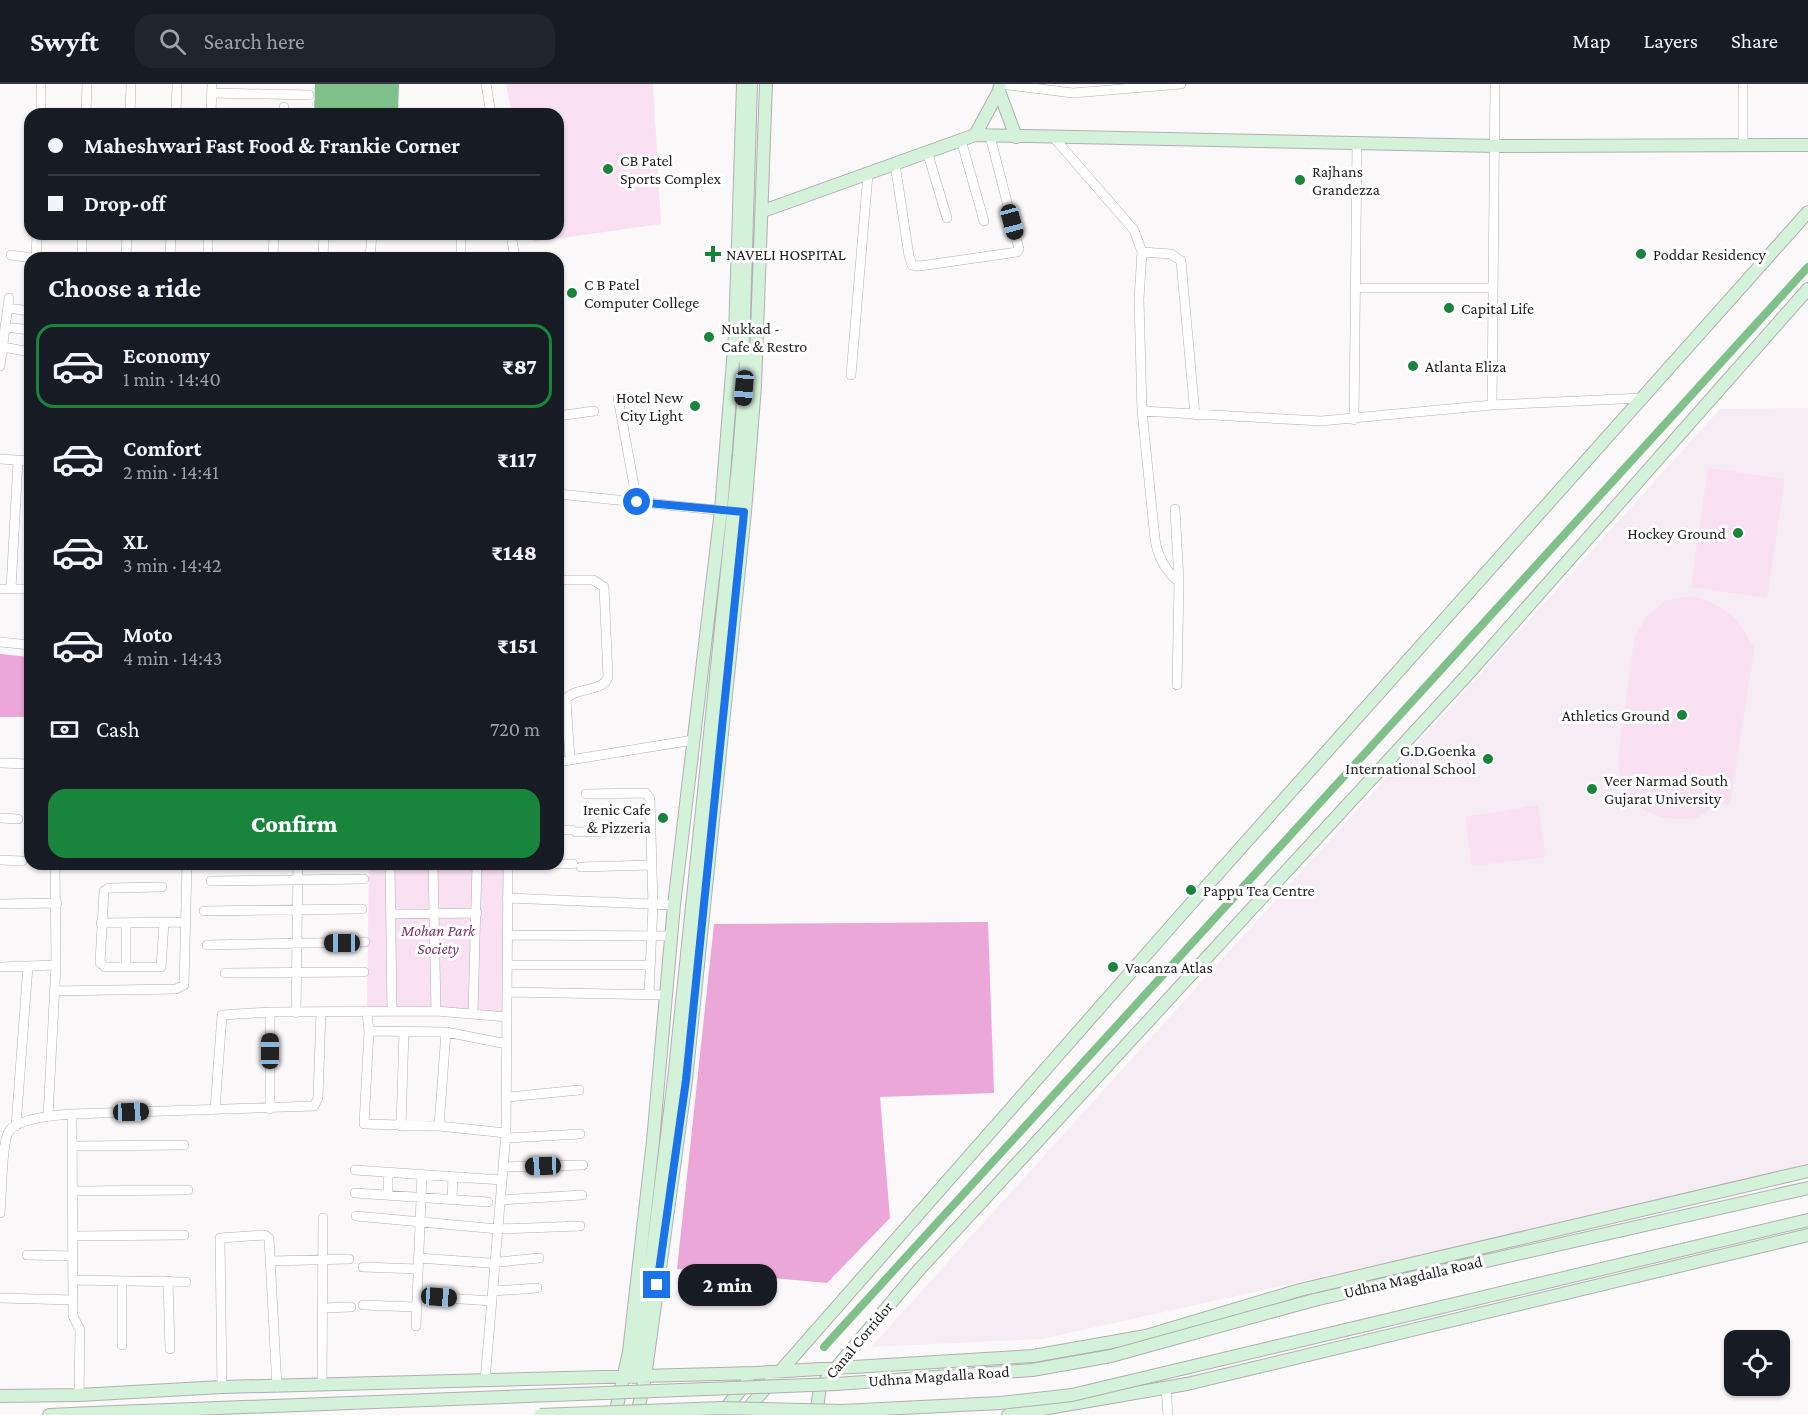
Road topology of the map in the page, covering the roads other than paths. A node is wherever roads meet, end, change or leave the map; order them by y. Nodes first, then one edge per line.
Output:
1 (41, 84) edge
2 (87, 84) edge
3 (131, 84) edge
4 (177, 84) edge
5 (486, 84) edge
6 (743, 84) edge
7 (752, 84) edge
8 (766, 84) edge
9 (1180, 84) edge
10 (1495, 84) edge
11 (1743, 84) edge
12 (1144, 86) edge
13 (999, 87) edge
14 (1041, 87) edge
15 (212, 88) edge
16 (1073, 88) edge
17 (1109, 88) edge
18 (253, 89) edge
19 (290, 89) edge
20 (309, 95) dead end
21 (41, 108) edge
22 (86, 108) edge
23 (130, 108) edge
24 (176, 108) edge
25 (211, 108) edge
26 (490, 108) edge
27 (975, 135) junction
28 (990, 136) junction
29 (1016, 137) junction
30 (1055, 139) junction
31 (961, 140) junction
32 (1357, 144) junction
33 (1808, 145) edge
34 (1496, 146) junction
35 (1743, 146) junction
36 (927, 151) junction
37 (896, 164) junction
38 (868, 174) junction
39 (763, 211) junction
40 (1808, 212) edge
41 (947, 218) dead end
42 (984, 221) dead end
43 (1142, 252) junction
44 (11, 255) dead end
45 (24, 257) edge
46 (1362, 288) dead end
47 (1493, 288) junction
48 (1808, 289) edge
49 (24, 309) edge
50 (5, 327) junction
51 (24, 329) edge
52 (2, 345) edge
53 (24, 350) edge
54 (0, 366) edge
55 (851, 375) dead end
56 (618, 398) dead end
57 (1642, 398) junction
58 (1492, 405) junction
59 (594, 411) dead end
60 (1142, 411) junction
61 (564, 415) edge
62 (1195, 415) junction
63 (1354, 420) junction
64 (0, 459) edge
65 (18, 461) junction
66 (24, 461) edge
67 (564, 495) edge
68 (637, 502) junction
69 (1175, 509) dead end
70 (730, 511) junction
71 (564, 580) edge
72 (1179, 582) junction
73 (0, 589) edge
74 (11, 589) junction
75 (24, 589) edge
76 (0, 642) edge
77 (24, 644) edge
78 (1177, 685) dead end
79 (693, 740) junction
80 (570, 760) junction
81 (564, 761) edge
82 (0, 763) edge
83 (24, 764) edge
84 (586, 794) dead end
85 (0, 818) edge
86 (18, 819) dead end
87 (564, 830) edge
88 (651, 830) junction
89 (0, 860) edge
90 (22, 861) dead end
91 (564, 864) edge
92 (651, 865) junction
93 (55, 870) edge
94 (187, 870) edge
95 (298, 870) edge
96 (390, 870) edge
97 (432, 870) edge
98 (477, 870) edge
99 (507, 870) edge
100 (364, 879) dead end
101 (298, 880) junction
102 (211, 881) dead end
103 (162, 887) dead end
104 (507, 898) junction
105 (57, 903) junction
106 (0, 904) edge
107 (653, 905) junction
108 (674, 905) junction
109 (297, 909) junction
110 (362, 909) dead end
111 (204, 911) dead end
112 (477, 913) junction
113 (391, 914) junction
114 (435, 915) junction
115 (186, 922) junction
116 (101, 923) junction
117 (126, 923) junction
118 (164, 923) junction
119 (507, 935) junction
120 (651, 935) junction
121 (672, 936) junction
122 (365, 942) dead end
123 (296, 943) junction
124 (207, 945) dead end
125 (56, 965) junction
126 (507, 965) junction
127 (650, 965) junction
128 (28, 966) junction
129 (0, 967) edge
130 (126, 967) junction
131 (296, 972) junction
132 (364, 972) dead end
133 (225, 973) dead end
134 (54, 991) junction
135 (507, 992) junction
136 (649, 994) junction
137 (666, 995) junction
138 (392, 1011) junction
139 (436, 1011) junction
140 (270, 1012) junction
141 (321, 1012) junction
142 (296, 1013) junction
143 (367, 1013) junction
144 (473, 1013) junction
145 (507, 1017) junction
146 (369, 1031) junction
147 (404, 1031) junction
148 (446, 1032) junction
149 (507, 1044) junction
150 (579, 1090) dead end
151 (507, 1097) junction
152 (215, 1109) junction
153 (270, 1109) junction
154 (72, 1114) junction
155 (48, 1116) junction
156 (401, 1126) junction
157 (439, 1126) junction
158 (8, 1128) edge
159 (580, 1134) dead end
160 (506, 1135) junction
161 (184, 1145) dead end
162 (72, 1146) junction
163 (584, 1165) dead end
164 (503, 1167) junction
165 (355, 1170) dead end
166 (1808, 1171) edge
167 (388, 1172) junction
168 (422, 1174) junction
169 (453, 1176) junction
170 (502, 1180) junction
171 (1808, 1188) edge
172 (188, 1190) dead end
173 (73, 1191) junction
174 (355, 1193) dead end
175 (388, 1195) junction
176 (582, 1195) dead end
177 (421, 1197) junction
178 (452, 1200) junction
179 (500, 1200) junction
180 (488, 1202) dead end
181 (0, 1213) edge
182 (356, 1216) dead end
183 (323, 1218) dead end
184 (1808, 1220) edge
185 (420, 1222) junction
186 (580, 1226) dead end
187 (498, 1229) junction
188 (184, 1235) dead end
189 (1808, 1235) edge
190 (73, 1236) junction
191 (27, 1255) dead end
192 (73, 1256) junction
193 (418, 1258) junction
194 (538, 1258) dead end
195 (349, 1259) dead end
196 (323, 1260) junction
197 (270, 1261) junction
198 (496, 1261) junction
199 (363, 1267) dead end
200 (418, 1269) junction
201 (73, 1280) junction
202 (122, 1281) junction
203 (168, 1281) junction
204 (186, 1282) dead end
205 (537, 1288) dead end
206 (493, 1291) junction
207 (417, 1296) junction
208 (0, 1298) edge
209 (73, 1300) junction
210 (492, 1301) junction
211 (363, 1305) dead end
212 (351, 1307) dead end
213 (416, 1307) junction
214 (322, 1308) junction
215 (1371, 1323) junction
216 (416, 1326) dead end
217 (1362, 1343) junction
218 (122, 1345) dead end
219 (170, 1349) dead end
220 (835, 1368) junction
221 (780, 1372) junction
222 (755, 1373) junction
223 (634, 1377) junction
224 (485, 1381) junction
225 (322, 1385) junction
226 (222, 1387) junction
227 (277, 1387) junction
228 (1166, 1388) junction
229 (79, 1395) junction
230 (0, 1396) edge
231 (817, 1400) junction
232 (49, 1415) edge
233 (540, 1415) edge
234 (615, 1415) edge
235 (637, 1415) edge
236 (720, 1415) edge
237 (742, 1415) edge
238 (801, 1415) edge
239 (816, 1415) edge
240 (1008, 1415) edge
241 (1168, 1415) edge

1 - 21 street
2 - 22 street
3 - 23 street
4 - 24 street
5 - 26 street
6 - 70 main road
7 - 70 main road
8 - 39 main road
9 - 12 street
10 - 34 street
11 - 35 street
12 - 17 street
13 - 14 street
13 - 27 main road
13 - 29 main road
14 - 16 street
15 - 18 street
15 - 25 street
16 - 17 street
18 - 19 street
19 - 20 street
27 - 28 main road
27 - 31 main road
28 - 29 main road
28 - 37 street
29 - 30 main road
30 - 32 main road
30 - 43 street
31 - 36 main road
31 - 42 street
32 - 34 main road
32 - 63 street
33 - 35 main road
34 - 35 main road
34 - 47 street
36 - 37 main road
36 - 41 street
37 - 38 main road
38 - 39 main road
38 - 55 street
39 - 70 main road
40 - 57 main road
43 - 60 street
43 - 62 street
44 - 45 street
46 - 47 street
47 - 58 street
48 - 220 main road, Canal Corridor
49 - 50 street
50 - 51 street
50 - 52 street
52 - 53 street
52 - 54 street
56 - 68 street
57 - 58 street
57 - 221 main road
58 - 63 street
59 - 61 street
60 - 62 street
60 - 72 street
62 - 63 street
64 - 65 street
65 - 66 street
65 - 74 street
67 - 68 street
68 - 70 street
69 - 72 street
70 - 79 main road
70 - 223 main road
70 - 223 main road
71 - 80 street
72 - 78 street
73 - 74 street
74 - 75 street
76 - 77 street
79 - 80 street
79 - 108 main road
80 - 81 street
82 - 83 street
84 - 88 street
85 - 86 street
87 - 88 street
88 - 92 street
89 - 90 street
91 - 92 street
92 - 107 street
93 - 105 street
94 - 115 street
95 - 101 street
96 - 113 street
97 - 114 street
98 - 112 street
99 - 104 street
100 - 101 street
101 - 102 street
101 - 109 street
103 - 116 street
104 - 107 street
104 - 119 street
105 - 106 street
105 - 125 street
107 - 108 street
107 - 120 street
108 - 121 main road
109 - 110 street
109 - 111 street
109 - 123 street
112 - 114 street
112 - 144 street
113 - 114 street
113 - 138 street
114 - 139 street
115 - 118 street
115 - 134 street
116 - 117 street
116 - 130 street
117 - 118 street
117 - 130 street
118 - 130 street
119 - 120 street
119 - 126 street
120 - 121 street
120 - 127 street
121 - 137 main road
122 - 123 street
123 - 124 street
123 - 131 street
125 - 128 street
125 - 134 street
126 - 127 street
126 - 135 street
127 - 136 street
128 - 129 street
128 - 158 street
131 - 132 street
131 - 133 street
131 - 142 street
134 - 155 street
135 - 136 street
135 - 145 street
136 - 137 street
137 - 223 main road
138 - 139 street
138 - 143 street
139 - 144 street
140 - 142 street
140 - 152 street
140 - 153 street
141 - 142 street
141 - 143 street
141 - 153 street
143 - 146 street
144 - 145 street
145 - 149 street
146 - 147 street
146 - 156 street
147 - 148 street
147 - 156 street
148 - 149 street
148 - 157 street
149 - 151 street
150 - 151 street
151 - 160 street
152 - 153 street
152 - 154 street
154 - 155 street
154 - 162 street
155 - 158 street
156 - 157 street
157 - 160 street
158 - 181 street
159 - 160 street
160 - 164 street
161 - 162 street
162 - 173 street
163 - 164 street
164 - 170 street
165 - 167 street
166 - 220 main road
167 - 168 street
167 - 175 street
168 - 169 street
168 - 177 street
169 - 170 street
169 - 178 street
170 - 179 street
171 - 232 main road, Udhna Magdalla Road, bridge
172 - 173 street
173 - 190 street
174 - 175 street
175 - 177 street
176 - 179 street
177 - 178 street
177 - 185 street
178 - 180 street
179 - 187 street
182 - 185 street
183 - 196 street
184 - 215 main road, Udhna Magdalla Road
185 - 187 street
185 - 193 street
186 - 187 street
187 - 198 street
188 - 190 street
189 - 217 main road
190 - 192 street
191 - 192 street
192 - 201 street
193 - 198 street
193 - 200 street
194 - 198 street
195 - 196 street
196 - 197 street
196 - 214 street
197 - 226 street
197 - 227 street
198 - 206 street
199 - 200 street
200 - 207 street
201 - 202 street
201 - 209 street
202 - 203 street
202 - 218 street
203 - 204 street
203 - 219 street
205 - 206 street
206 - 210 street
207 - 210 street
207 - 213 street
208 - 209 street
209 - 229 street
210 - 224 street
211 - 213 street
212 - 214 street
213 - 216 street
214 - 225 street
215 - 217 main road
215 - 233 main road, Udhna Magdalla Road, bridge
217 - 228 main road
220 - 221 main road
220 - 231 main road, Canal Corridor
221 - 222 main road
221 - 237 main road
222 - 223 main road
222 - 236 main road
223 - 224 main road
223 - 234 main road
223 - 235 main road
224 - 225 main road
225 - 227 main road
226 - 227 main road
226 - 229 main road
228 - 240 main road
228 - 241 street
229 - 230 main road
231 - 238 main road
231 - 239 main road, Canal Corridor

